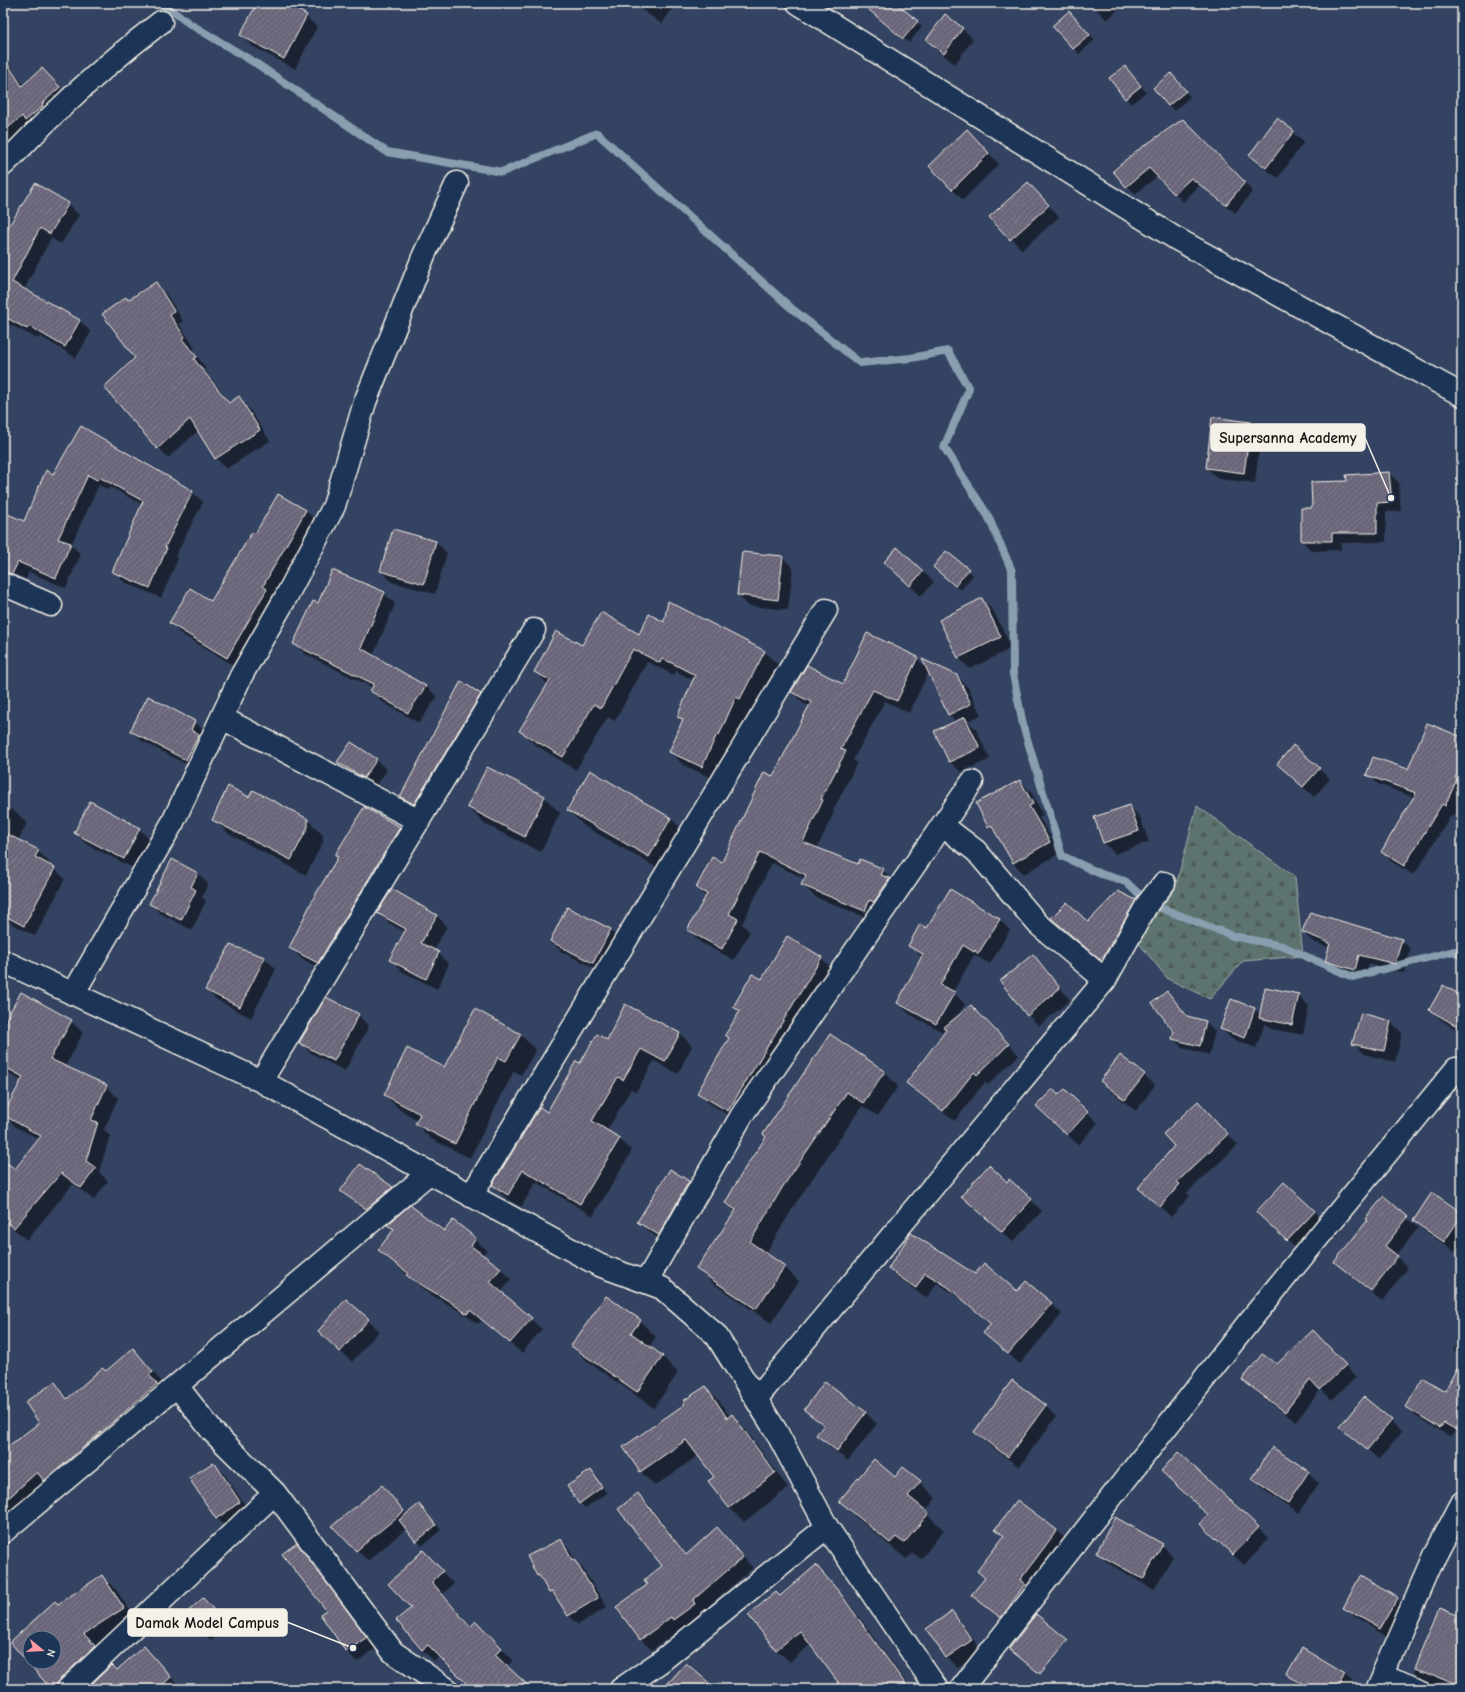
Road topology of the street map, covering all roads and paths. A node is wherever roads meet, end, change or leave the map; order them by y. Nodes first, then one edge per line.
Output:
1 (798, 3) edge
2 (162, 22) dead end
3 (3, 165) edge
4 (457, 183) dead end
5 (1462, 395) edge
6 (3, 584) edge
7 (51, 605) dead end
8 (826, 610) dead end
9 (534, 630) dead end
10 (222, 718) junction
11 (972, 782) dead end
12 (419, 821) junction
13 (942, 825) junction
14 (1164, 883) dead end
15 (3, 961) edge
16 (1105, 980) junction
17 (73, 994) junction
18 (1462, 1074) edge
19 (261, 1081) junction
20 (429, 1173) junction
21 (471, 1196) junction
22 (646, 1282) junction
23 (177, 1386) junction
24 (756, 1399) junction
25 (275, 1492) junction
26 (1462, 1503) edge
27 (827, 1527) junction
28 (3, 1532) edge
29 (1381, 1682) edge
30 (68, 1689) edge
31 (447, 1689) edge
32 (621, 1689) edge
33 (937, 1689) edge
34 (961, 1689) edge
35 (1416, 1689) edge

1 - 5 street
2 - 3 street
4 - 10 street
6 - 7 street
8 - 21 street
9 - 12 street
10 - 12 street
10 - 17 street
11 - 13 street
12 - 19 street
13 - 16 street
13 - 22 street
14 - 16 street
15 - 17 street
16 - 24 street
17 - 19 street
18 - 34 street
19 - 20 street
20 - 21 street
20 - 23 street
21 - 22 street
22 - 24 street
23 - 25 street
23 - 28 street
24 - 27 street
25 - 30 street
25 - 31 street
26 - 29 street
27 - 32 street
27 - 33 street
29 - 35 street

